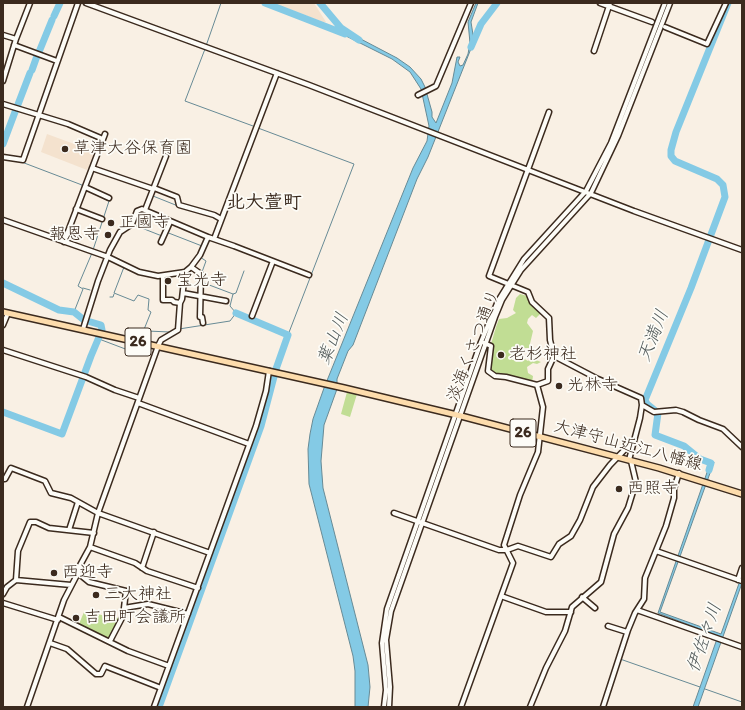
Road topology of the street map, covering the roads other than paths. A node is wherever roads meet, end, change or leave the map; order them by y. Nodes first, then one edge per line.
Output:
1 (30, 3) edge
2 (78, 3) edge
3 (86, 3) edge
4 (471, 3) edge
5 (600, 3) edge
6 (665, 3) edge
7 (670, 3) edge
8 (726, 3) edge
9 (609, 5) edge
10 (652, 22) dead end
11 (665, 27) dead end
12 (3, 35) edge
13 (16, 39) junction
14 (14, 45) junction
15 (594, 51) dead end
16 (57, 61) junction
17 (277, 73) junction
18 (3, 81) edge
19 (418, 95) dead end
20 (3, 104) edge
21 (549, 112) dead end
22 (38, 115) junction
23 (166, 156) dead end
24 (3, 157) edge
25 (92, 168) junction
26 (528, 169) junction
27 (84, 187) junction
28 (154, 188) junction
29 (586, 191) junction
30 (591, 193) junction
31 (109, 198) dead end
32 (76, 209) junction
33 (145, 210) junction
34 (102, 219) dead end
35 (221, 219) junction
36 (3, 220) edge
37 (170, 222) junction
38 (208, 237) junction
39 (214, 238) junction
40 (64, 242) junction
41 (161, 242) dead end
42 (742, 250) edge
43 (108, 257) junction
44 (273, 261) junction
45 (191, 267) junction
46 (185, 272) junction
47 (309, 275) dead end
48 (163, 276) junction
49 (510, 283) junction
50 (183, 293) junction
51 (200, 295) junction
52 (226, 302) dead end
53 (180, 303) junction
54 (5, 312) edge
55 (252, 316) dead end
56 (202, 323) dead end
57 (3, 325) edge
58 (83, 329) junction
59 (483, 342) junction
60 (158, 346) junction
61 (3, 350) edge
62 (554, 356) junction
63 (273, 372) junction
64 (537, 385) junction
65 (139, 398) junction
66 (138, 403) junction
67 (642, 405) junction
68 (455, 414) junction
69 (461, 416) junction
70 (540, 437) junction
71 (633, 441) junction
72 (249, 444) junction
73 (742, 447) edge
74 (617, 458) junction
75 (630, 461) junction
76 (679, 473) junction
77 (3, 479) edge
78 (742, 494) edge
79 (78, 502) junction
80 (98, 513) junction
81 (394, 513) dead end
82 (419, 522) junction
83 (69, 530) junction
84 (154, 532) junction
85 (94, 533) junction
86 (90, 547) junction
87 (507, 550) junction
88 (656, 551) junction
89 (210, 553) junction
90 (142, 568) junction
91 (742, 568) edge
92 (78, 573) junction
93 (16, 580) junction
94 (739, 580) edge
95 (71, 585) junction
96 (198, 588) junction
97 (3, 594) edge
98 (501, 596) junction
99 (582, 597) junction
100 (3, 603) edge
101 (124, 608) junction
102 (595, 608) dead end
103 (637, 610) junction
104 (570, 612) junction
105 (188, 614) junction
106 (58, 619) junction
107 (608, 626) dead end
108 (627, 632) junction
109 (110, 641) junction
110 (50, 643) junction
111 (742, 647) edge
112 (169, 666) junction
113 (161, 688) junction
114 (27, 707) edge
115 (154, 707) edge
116 (384, 707) edge
117 (389, 707) edge
118 (462, 707) edge
119 (530, 707) edge
120 (603, 707) edge

1 - 13 street
2 - 16 street
3 - 17 street
4 - 19 street
5 - 9 street
6 - 29 street, 淡海くさつ通り
7 - 30 street, 淡海くさつ通り
8 - 11 street
9 - 10 street
9 - 15 street
12 - 13 street
13 - 14 street
14 - 16 street
14 - 18 street
16 - 22 street
17 - 26 street
17 - 35 street
20 - 22 street
21 - 26 street
22 - 24 street
22 - 25 street
23 - 28 street
25 - 27 street
25 - 28 street
26 - 29 street
26 - 49 street
27 - 31 street
27 - 32 street
28 - 33 street
28 - 35 street
29 - 30 street
29 - 49 street, 淡海くさつ通り
30 - 42 street
30 - 49 street, 淡海くさつ通り
32 - 34 street
32 - 40 street
33 - 37 street
33 - 43 street
35 - 39 street
36 - 40 street
37 - 38 street
37 - 41 street
38 - 39 street
38 - 45 street
39 - 44 street
40 - 43 street
43 - 48 street
43 - 58 street
44 - 47 street
44 - 55 street
45 - 46 street
45 - 51 street
46 - 48 street
46 - 50 street
48 - 53 street
49 - 59 street, 淡海くさつ通り
49 - 62 street
50 - 51 street
50 - 53 street
51 - 52 street
51 - 56 street
53 - 60 street
54 - 57 street
54 - 58 main road, 26
58 - 60 main road, 26
59 - 64 street
59 - 68 street, 淡海くさつ通り
59 - 69 street, 淡海くさつ通り
60 - 63 main road, 26
60 - 65 street
61 - 65 street
62 - 64 street
62 - 67 street
63 - 68 main road, 大津守山近江八幡線 / 26
63 - 72 street
64 - 70 street
65 - 66 street
66 - 72 street
66 - 80 street
67 - 71 street
67 - 73 street
68 - 69 main road, 大津守山近江八幡線 / 26
68 - 82 street, 淡海くさつ通り
69 - 70 main road, 大津守山近江八幡線 / 26
69 - 82 street, 淡海くさつ通り
70 - 74 main road, 大津守山近江八幡線 / 26
70 - 87 street
71 - 74 street
71 - 75 street
72 - 89 street
74 - 75 main road, 大津守山近江八幡線 / 26
74 - 87 street
75 - 76 main road, 大津守山近江八幡線 / 26
75 - 99 street
76 - 78 main road, 大津守山近江八幡線 / 26
76 - 88 street
77 - 79 street
79 - 80 street
79 - 83 street
80 - 84 street
80 - 85 street
81 - 82 street
82 - 87 street
82 - 116 street, 淡海くさつ通り
82 - 117 street, 淡海くさつ通り
83 - 85 street
83 - 93 street
84 - 89 street
84 - 90 street
85 - 86 street
86 - 90 street
86 - 92 street
87 - 98 street
88 - 94 street
88 - 103 street
89 - 96 street
90 - 96 street
91 - 94 street
92 - 95 street
92 - 101 street
93 - 95 street
93 - 97 street
95 - 106 street
96 - 105 street
98 - 104 street
98 - 118 street
99 - 102 street
99 - 104 street
100 - 106 street
101 - 105 street
101 - 109 street
103 - 108 street
103 - 111 street
104 - 119 street
105 - 112 street
106 - 109 street
106 - 110 street
107 - 108 street
108 - 120 street
109 - 112 street
110 - 113 street
110 - 114 street
112 - 113 street
113 - 115 street

